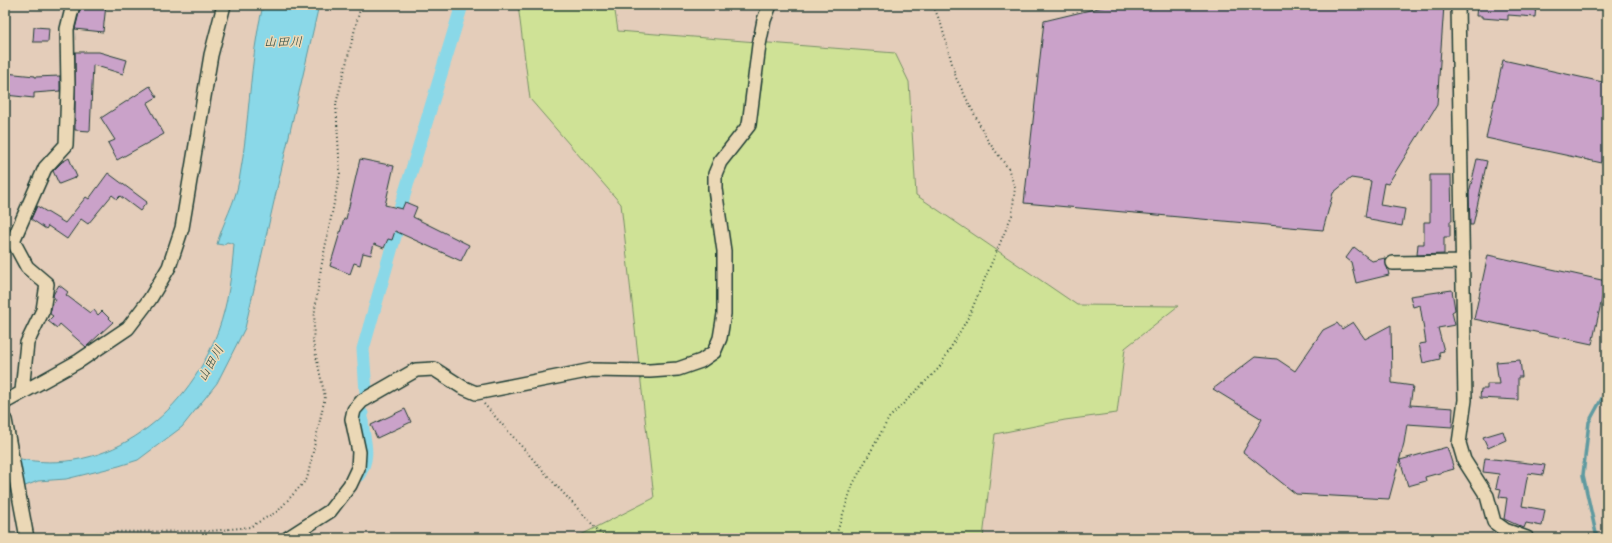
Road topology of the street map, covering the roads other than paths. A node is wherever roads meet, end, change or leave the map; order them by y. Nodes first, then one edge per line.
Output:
1 (73, 5) edge
2 (224, 5) edge
3 (770, 5) edge
4 (1458, 5) edge
5 (1462, 262) junction
6 (1393, 263) dead end
7 (22, 391) junction
8 (5, 402) edge
9 (5, 420) edge
10 (27, 538) edge
11 (288, 538) edge
12 (1527, 538) edge

1 - 7 street
2 - 7 street
3 - 11 street
4 - 5 street
5 - 6 street
5 - 12 street
7 - 8 street
9 - 10 street

